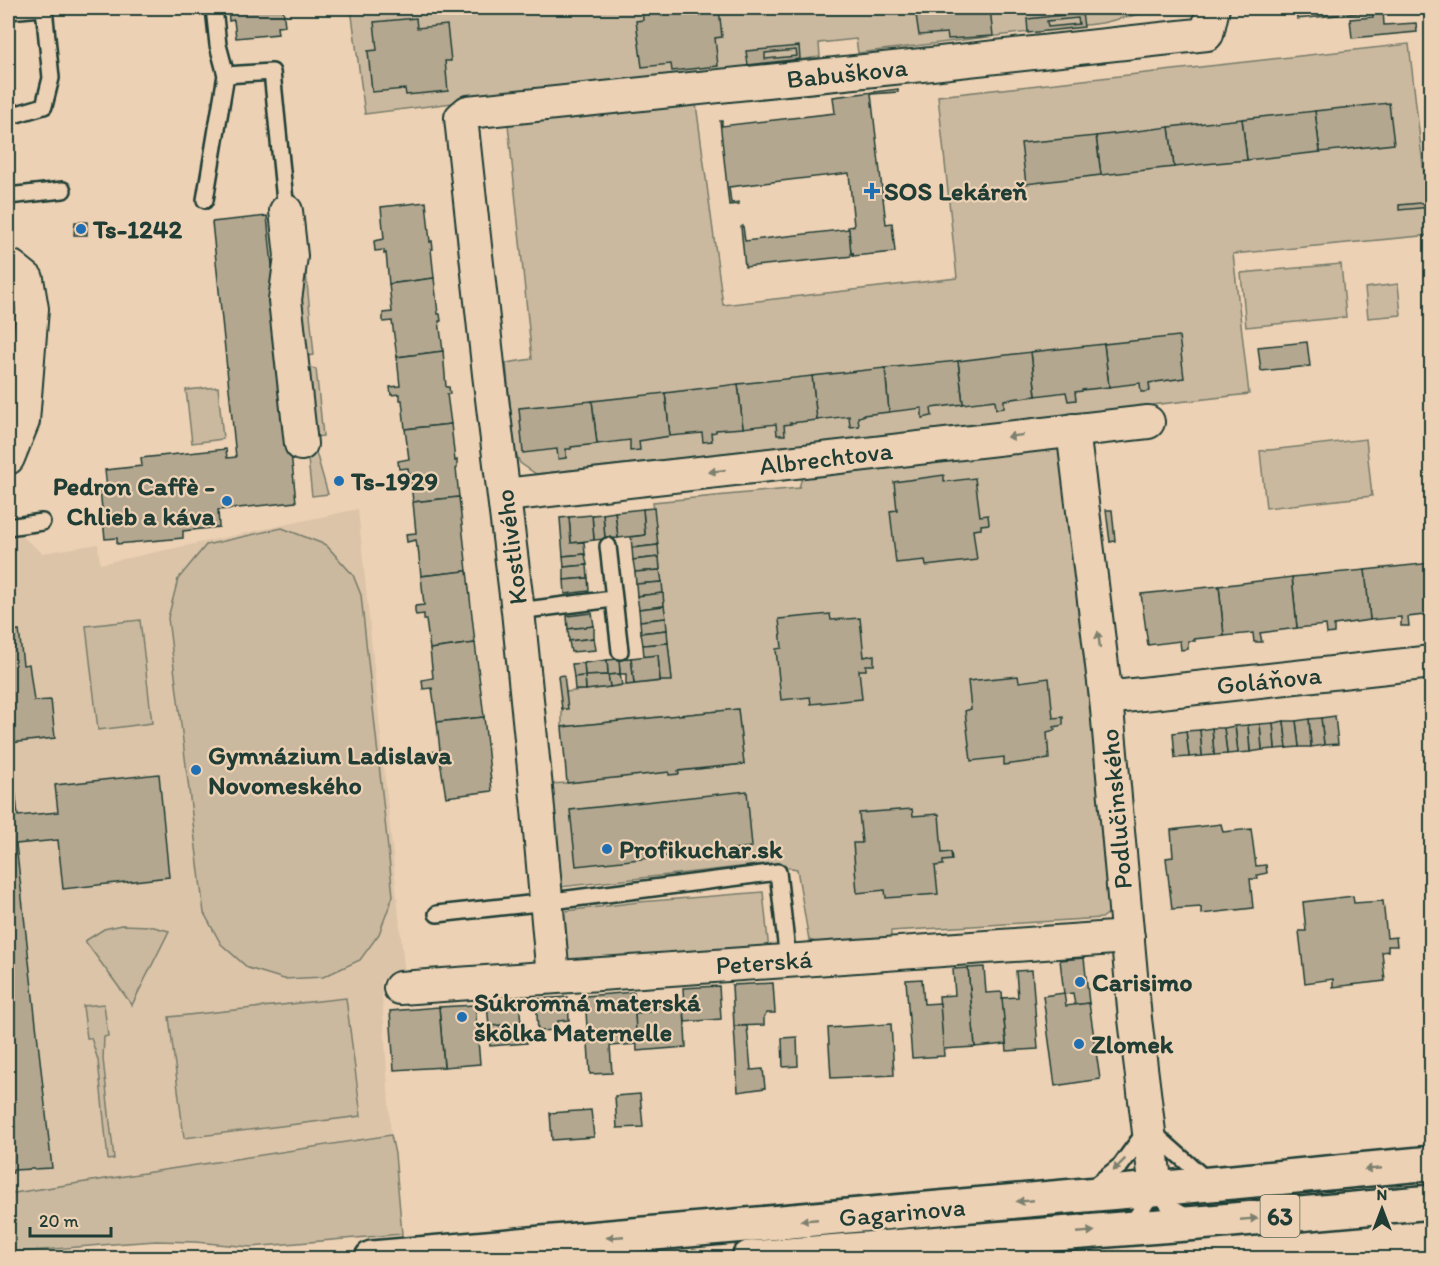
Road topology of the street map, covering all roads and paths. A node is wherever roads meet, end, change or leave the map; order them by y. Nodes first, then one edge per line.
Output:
1 (42, 8) edge
2 (214, 8) edge
3 (1213, 8) edge
4 (9, 11) dead end
5 (226, 75) junction
6 (17, 114) dead end
7 (461, 117) joint
8 (63, 190) dead end
9 (8, 195) edge
10 (205, 200) dead end
11 (286, 211) joint
12 (8, 266) edge
13 (1148, 422) dead end
14 (1073, 430) junction
15 (301, 444) dead end
16 (8, 458) edge
17 (505, 495) junction
18 (42, 522) dead end
19 (8, 527) edge
20 (608, 546) dead end
21 (614, 599) junction
22 (518, 611) junction
23 (620, 651) dead end
24 (1431, 662) edge
25 (1106, 698) junction
26 (547, 902) junction
27 (437, 914) dead end
28 (1128, 937) junction
29 (788, 961) junction
30 (553, 977) junction
31 (400, 988) dead end
32 (1148, 1128) junction
33 (1431, 1163) edge
34 (1212, 1184) junction
35 (1156, 1189) junction
36 (1083, 1196) junction
37 (1431, 1202) edge
38 (1199, 1223) junction
39 (1128, 1229) junction
40 (372, 1258) edge
41 (749, 1258) edge

1 - 4 lane
1 - 6 lane
2 - 5 lane
3 - 7 street, Babuškova
5 - 10 lane
5 - 11 lane
7 - 17 street, Kostlivého
8 - 9 lane
11 - 15 street
12 - 16 street
13 - 14 street, Albrechtova
14 -> 17 street, Albrechtova
25 -> 14 street, Podlučinského
17 - 22 street, Kostlivého
18 - 19 lane
20 - 21 lane
21 - 22 lane
21 - 23 lane
22 - 26 street, Kostlivého
24 - 25 street, Goláňova
25 - 28 street, Podlučinského
26 - 27 lane
26 - 29 lane
26 - 30 street, Kostlivého
28 - 29 street, Peterská
28 - 32 street, Podlučinského
29 - 30 street, Peterská
30 - 31 street, Peterská
32 - 34 lane
32 - 35 street, Podlučinského
32 -> 36 lane
33 -> 34 main road, Gagarinova / 63
34 - 35 main road, Gagarinova / 63
35 - 36 main road, Gagarinova / 63
35 - 38 lane
35 - 39 lane
36 -> 40 main road, Gagarinova / 63
38 -> 37 main road, Gagarinova / 63
38 - 39 main road, Gagarinova / 63
41 -> 39 main road, Gagarinova / 63

